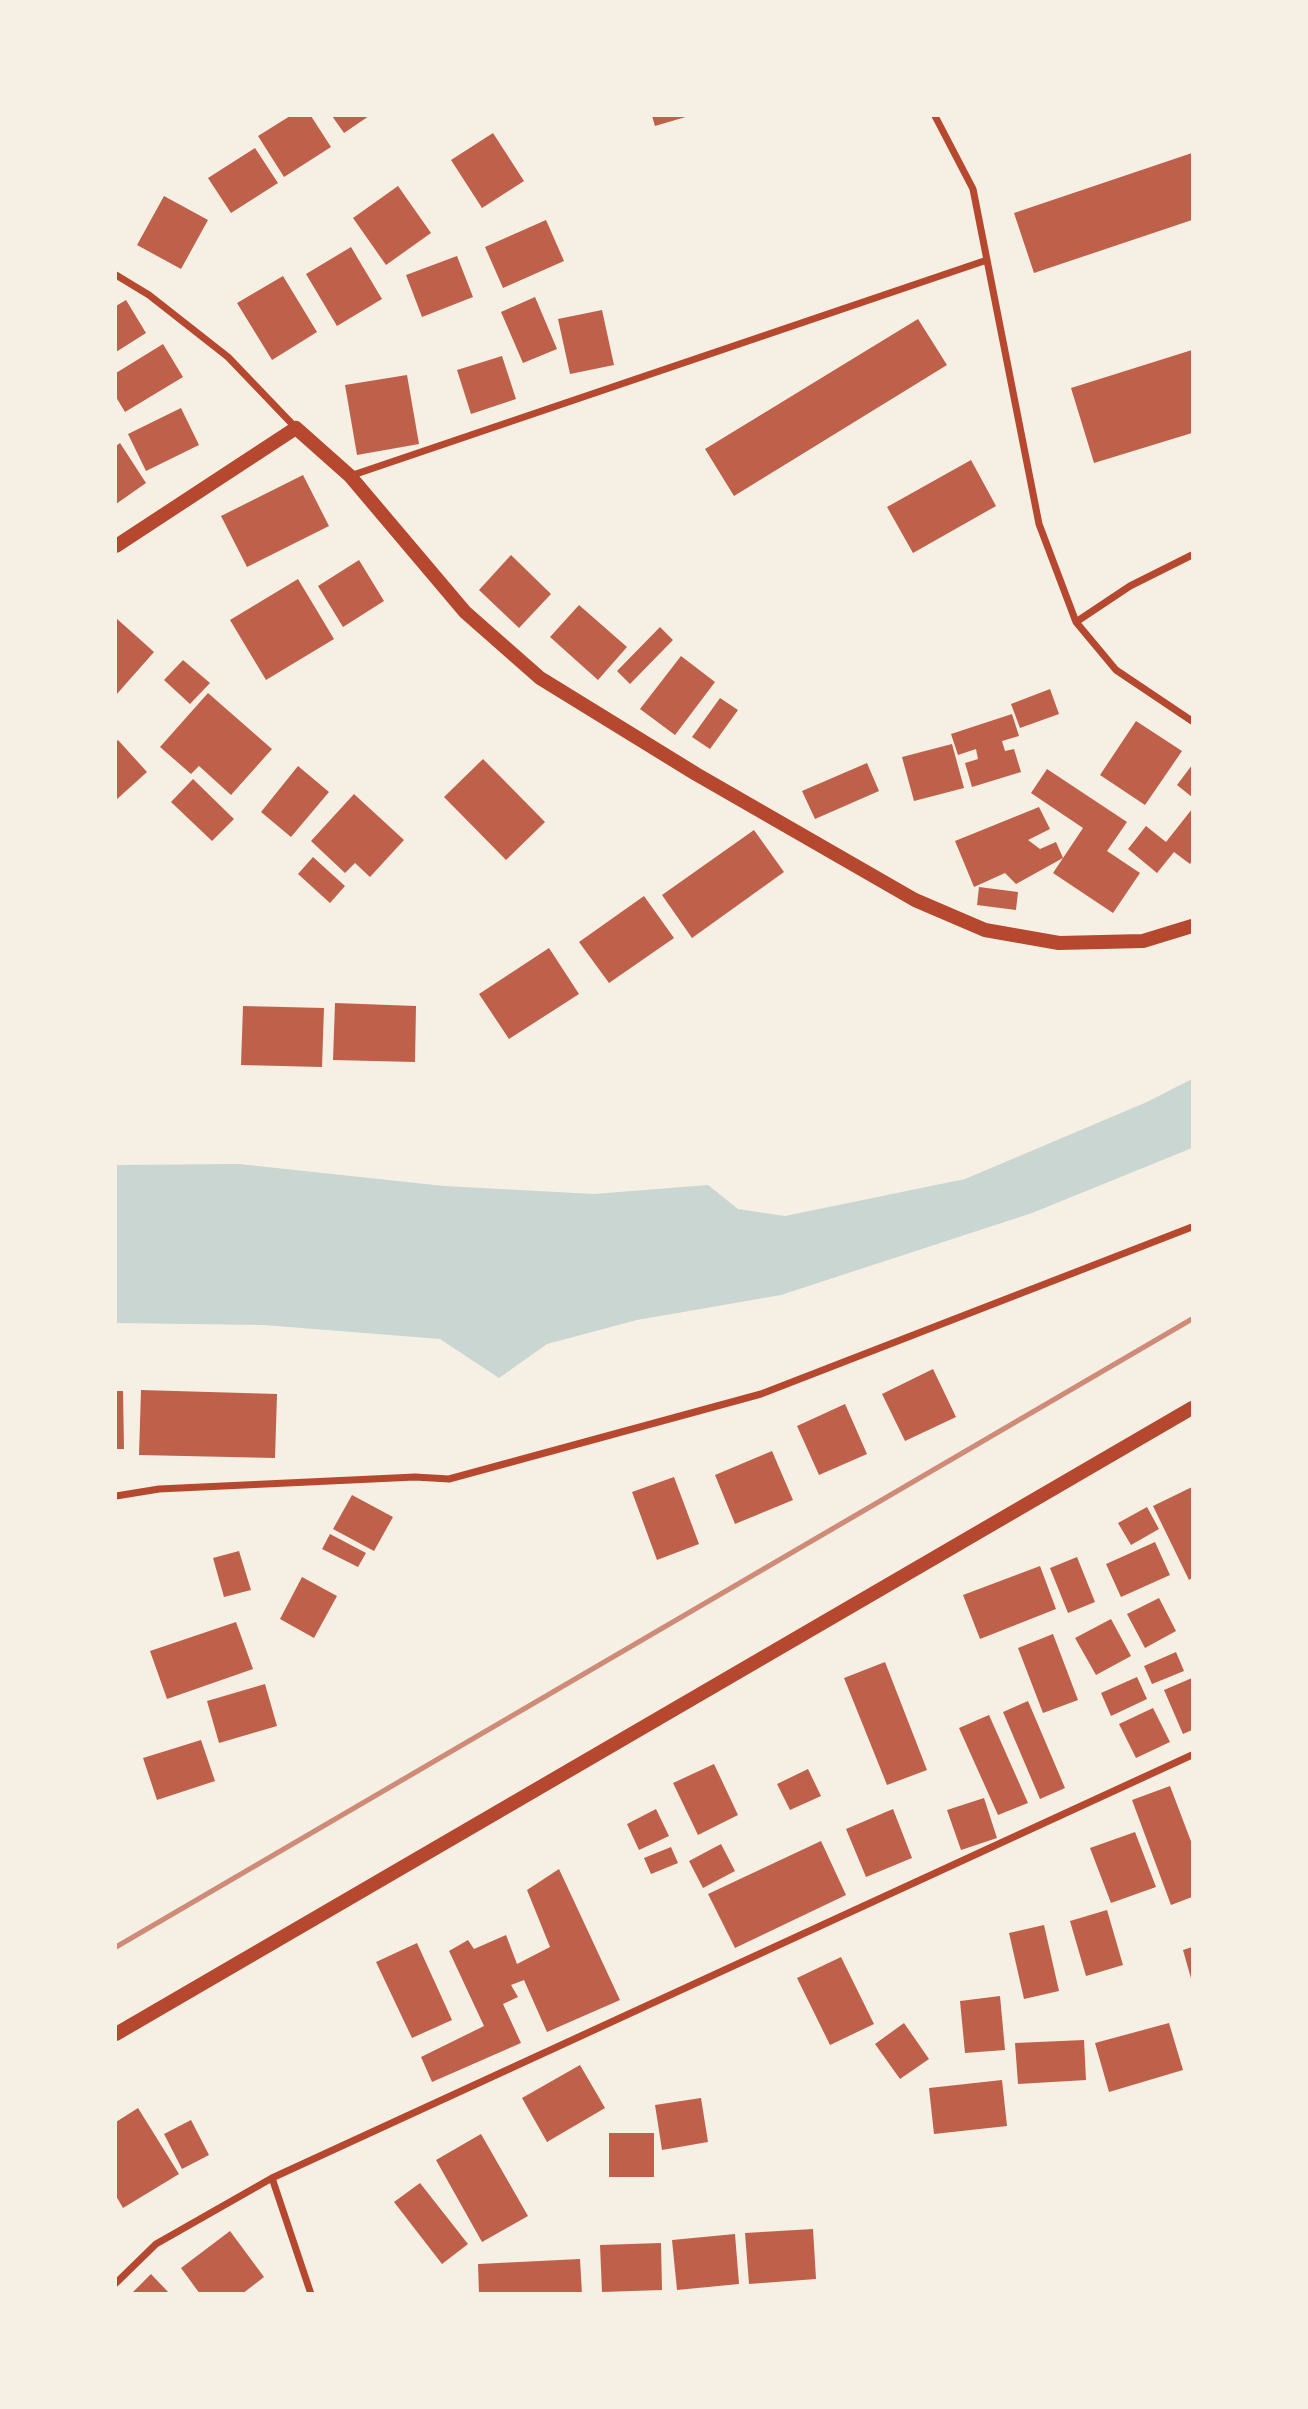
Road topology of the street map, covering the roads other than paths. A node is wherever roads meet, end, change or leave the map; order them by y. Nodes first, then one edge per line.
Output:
1 (935, 116) edge
2 (987, 260) junction
3 (116, 275) edge
4 (296, 428) junction
5 (350, 475) junction
6 (116, 546) edge
7 (1192, 555) edge
8 (1076, 622) junction
9 (1192, 721) edge
10 (1192, 926) edge
11 (1192, 1227) edge
12 (1192, 1408) edge
13 (116, 1496) edge
14 (1192, 1755) edge
15 (116, 2034) edge
16 (272, 2178) junction
17 (116, 2283) edge
18 (311, 2294) edge

1 - 2 street
2 - 5 street
2 - 8 street
3 - 4 street
4 - 5 main road
4 - 6 main road
5 - 10 main road
7 - 8 street
8 - 9 street
11 - 13 street
12 - 15 main road
14 - 16 street
16 - 17 street
16 - 18 street

